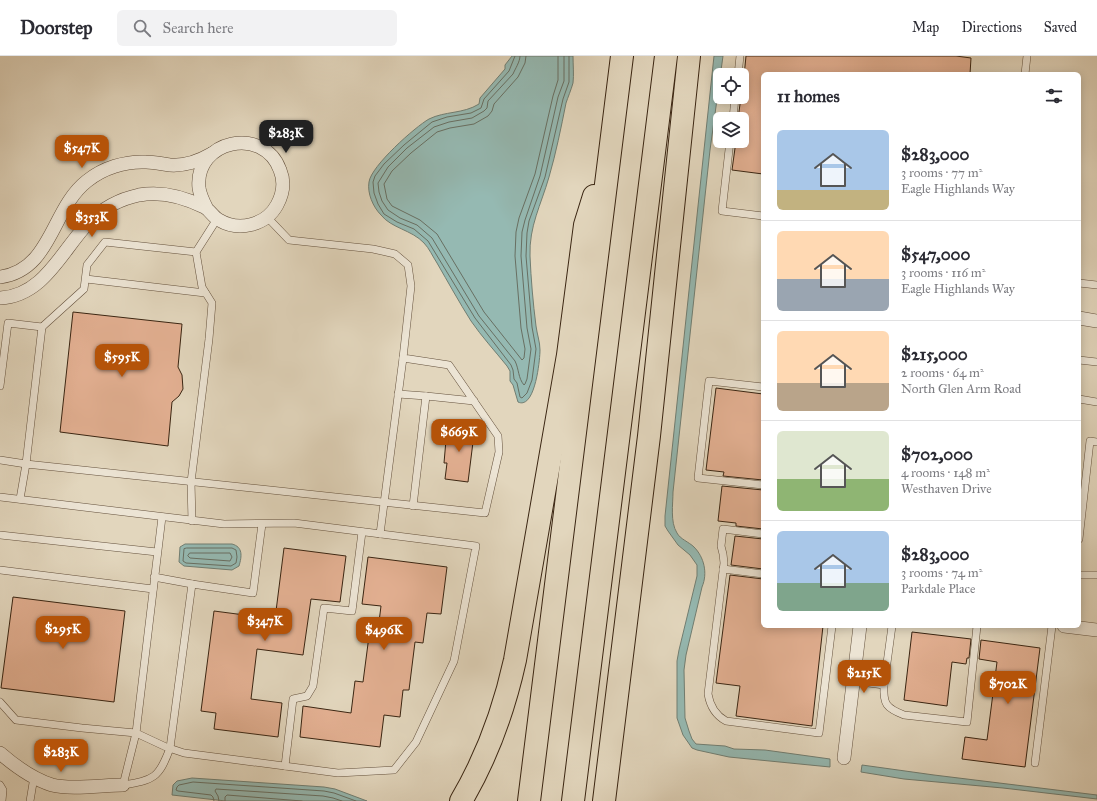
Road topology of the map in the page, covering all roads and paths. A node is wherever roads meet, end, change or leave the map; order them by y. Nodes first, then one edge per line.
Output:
1 (622, 56) edge
2 (666, 56) edge
3 (689, 56) edge
4 (740, 56) edge
5 (1027, 56) edge
6 (739, 68) edge
7 (1025, 72) edge
8 (611, 142) junction
9 (729, 148) edge
10 (213, 153) junction
11 (206, 207) junction
12 (267, 216) junction
13 (761, 216) edge
14 (217, 219) junction
15 (196, 252) junction
16 (0, 277) edge
17 (86, 279) junction
18 (1081, 282) edge
19 (1097, 285) edge
20 (205, 293) junction
21 (0, 298) edge
22 (1081, 318) edge
23 (1097, 321) edge
24 (42, 327) junction
25 (403, 358) junction
26 (1081, 362) edge
27 (1097, 362) edge
28 (0, 386) edge
29 (761, 388) edge
30 (398, 394) junction
31 (426, 396) junction
32 (1081, 399) edge
33 (474, 401) junction
34 (1097, 402) edge
35 (1097, 442) edge
36 (0, 460) edge
37 (26, 464) junction
38 (191, 482) junction
39 (761, 485) edge
40 (0, 497) edge
41 (20, 499) junction
42 (385, 503) junction
43 (413, 506) junction
44 (1081, 515) edge
45 (162, 517) junction
46 (192, 521) junction
47 (262, 524) junction
48 (362, 532) junction
49 (380, 534) junction
50 (761, 534) edge
51 (0, 535) edge
52 (157, 552) junction
53 (723, 569) junction
54 (0, 570) edge
55 (761, 574) edge
56 (1081, 575) edge
57 (1097, 575) edge
58 (154, 577) junction
59 (192, 584) junction
60 (153, 589) junction
61 (832, 628) edge
62 (860, 628) edge
63 (892, 628) edge
64 (977, 628) edge
65 (1052, 628) edge
66 (1081, 628) edge
67 (1097, 630) edge
68 (853, 681) junction
69 (884, 685) junction
70 (0, 702) edge
71 (136, 733) junction
72 (170, 748) junction
73 (0, 753) edge
74 (844, 758) dead end
75 (610, 761) junction
76 (1034, 763) dead end
77 (285, 766) junction
78 (34, 777) junction
79 (0, 785) edge
80 (123, 785) junction
81 (2, 801) edge
82 (30, 801) edge
83 (461, 801) edge
84 (529, 801) edge
85 (573, 801) edge
86 (604, 801) edge
87 (608, 801) edge

1 - 8 highway
2 - 85 highway
3 - 75 highway
4 - 6 lane
5 - 7 lane
8 - 83 highway
8 - 84 highway
9 - 13 lane
10 - 11 street
10 - 12 street
10 - 16 street
11 - 14 street
11 - 21 street
12 - 14 street
12 - 25 lane
14 - 15 lane
15 - 17 lane
15 - 20 lane
17 - 20 lane
17 - 24 lane
18 - 19 lane
20 - 38 lane
22 - 23 street
24 - 28 lane
24 - 37 lane
25 - 30 lane
25 - 33 lane
26 - 27 lane
29 - 39 lane
30 - 31 lane
30 - 42 lane
31 - 33 lane
31 - 43 lane
32 - 34 lane
33 - 43 lane
35 - 44 lane
36 - 37 lane
37 - 38 lane
37 - 41 lane
38 - 42 lane
38 - 46 lane
40 - 41 lane
41 - 45 lane
42 - 43 lane
42 - 49 lane
45 - 46 lane
45 - 52 lane
46 - 47 lane
47 - 48 lane
47 - 59 lane
48 - 49 lane
48 - 77 lane
49 - 77 lane
50 - 53 lane
51 - 52 lane
52 - 58 lane
53 - 55 lane
53 - 61 lane
54 - 60 lane
56 - 57 lane
58 - 59 lane
58 - 60 lane
59 - 72 lane
60 - 71 lane
62 - 68 street
63 - 69 lane
64 - 69 lane
65 - 76 lane
66 - 67 street
68 - 69 lane
68 - 74 street
70 - 71 lane
71 - 72 lane
71 - 80 lane
72 - 77 lane
72 - 80 lane
73 - 78 street
75 - 86 highway
75 - 87 highway
78 - 80 street
78 - 82 lane
79 - 81 lane

